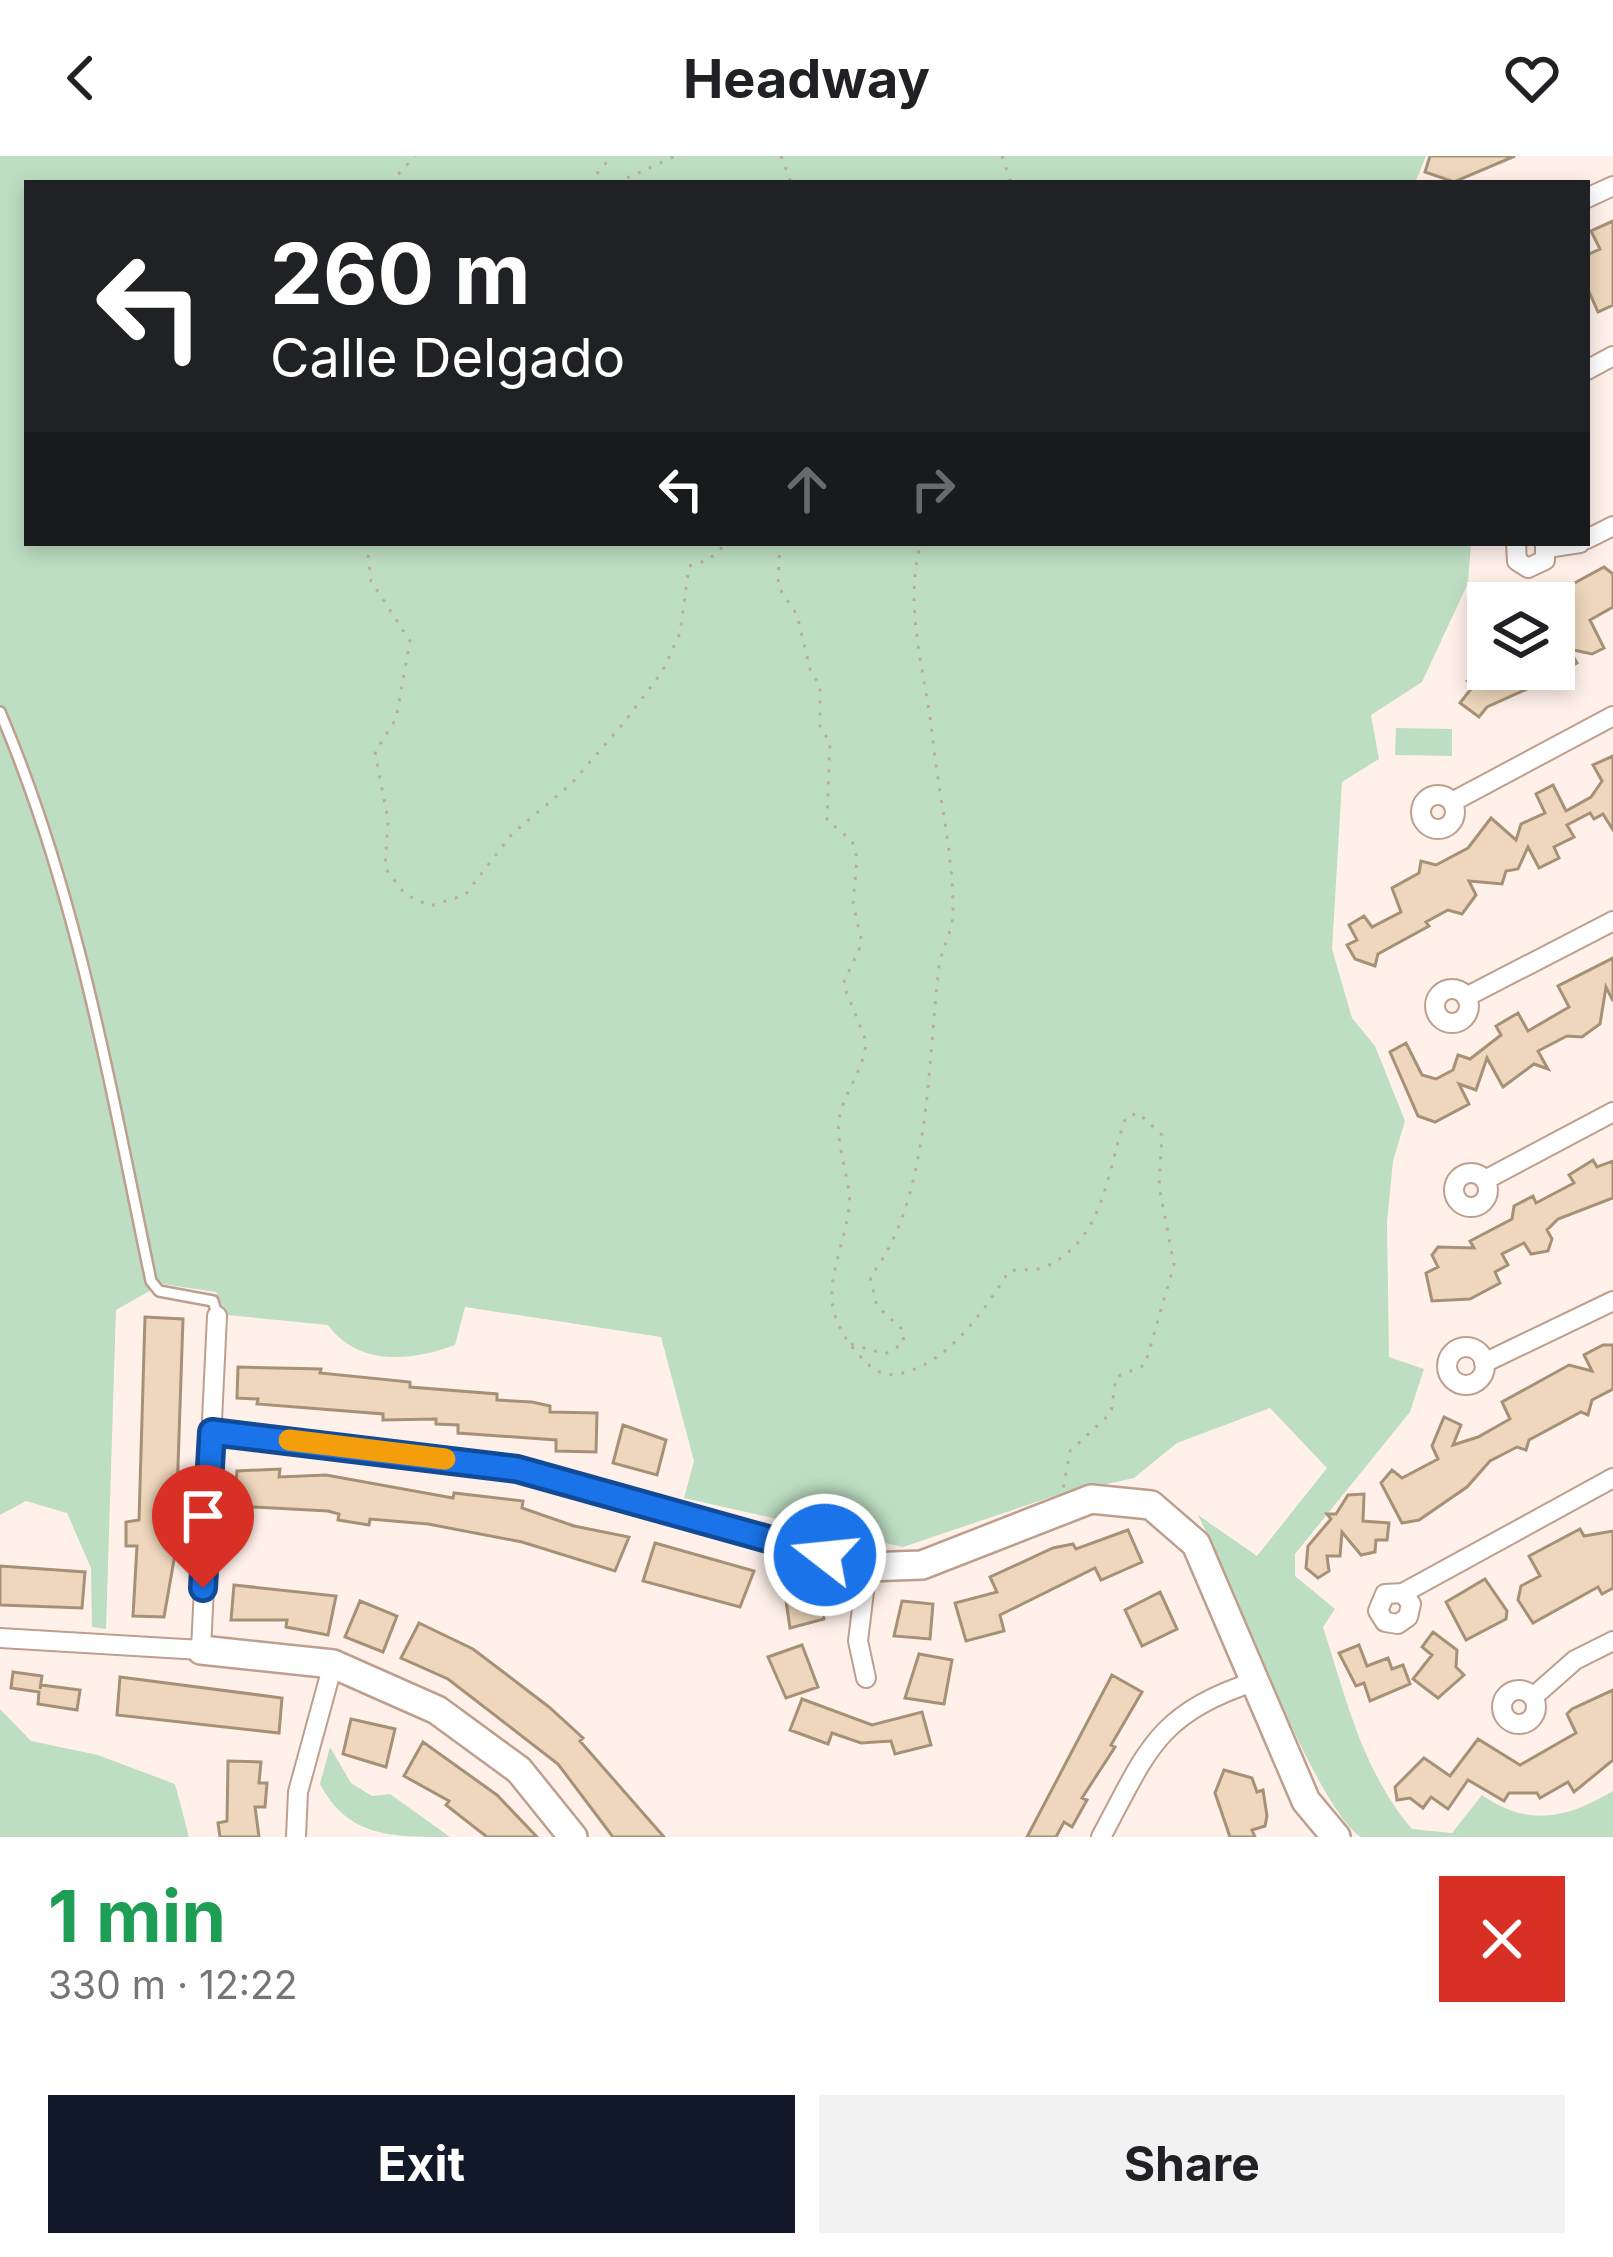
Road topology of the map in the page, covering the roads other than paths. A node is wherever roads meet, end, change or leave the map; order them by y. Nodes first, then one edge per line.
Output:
1 (1516, 546) edge
2 (1546, 546) edge
3 (0, 712) edge
4 (1613, 716) edge
5 (1452, 802) dead end
6 (1613, 921) edge
7 (1466, 997) dead end
8 (1613, 1112) edge
9 (1485, 1180) dead end
10 (1613, 1301) edge
11 (217, 1316) joint
12 (1484, 1363) dead end
13 (212, 1432) junction
14 (1613, 1478) edge
15 (866, 1567) junction
16 (1403, 1593) dead end
17 (0, 1638) edge
18 (1613, 1641) edge
19 (201, 1650) junction
20 (333, 1664) junction
21 (866, 1678) dead end
22 (1256, 1681) junction
23 (1533, 1697) dead end
24 (296, 1837) edge
25 (573, 1837) edge
26 (1101, 1837) edge
27 (1336, 1837) edge

1 - 2 street
3 - 11 lane
4 - 5 street
6 - 7 street
8 - 9 street
10 - 12 street
11 - 13 street
13 - 15 street
13 - 19 street
14 - 16 street
15 - 21 street
15 - 22 street
17 - 19 street
18 - 23 street
19 - 20 street
20 - 24 street
20 - 25 street
22 - 26 street
22 - 27 street

